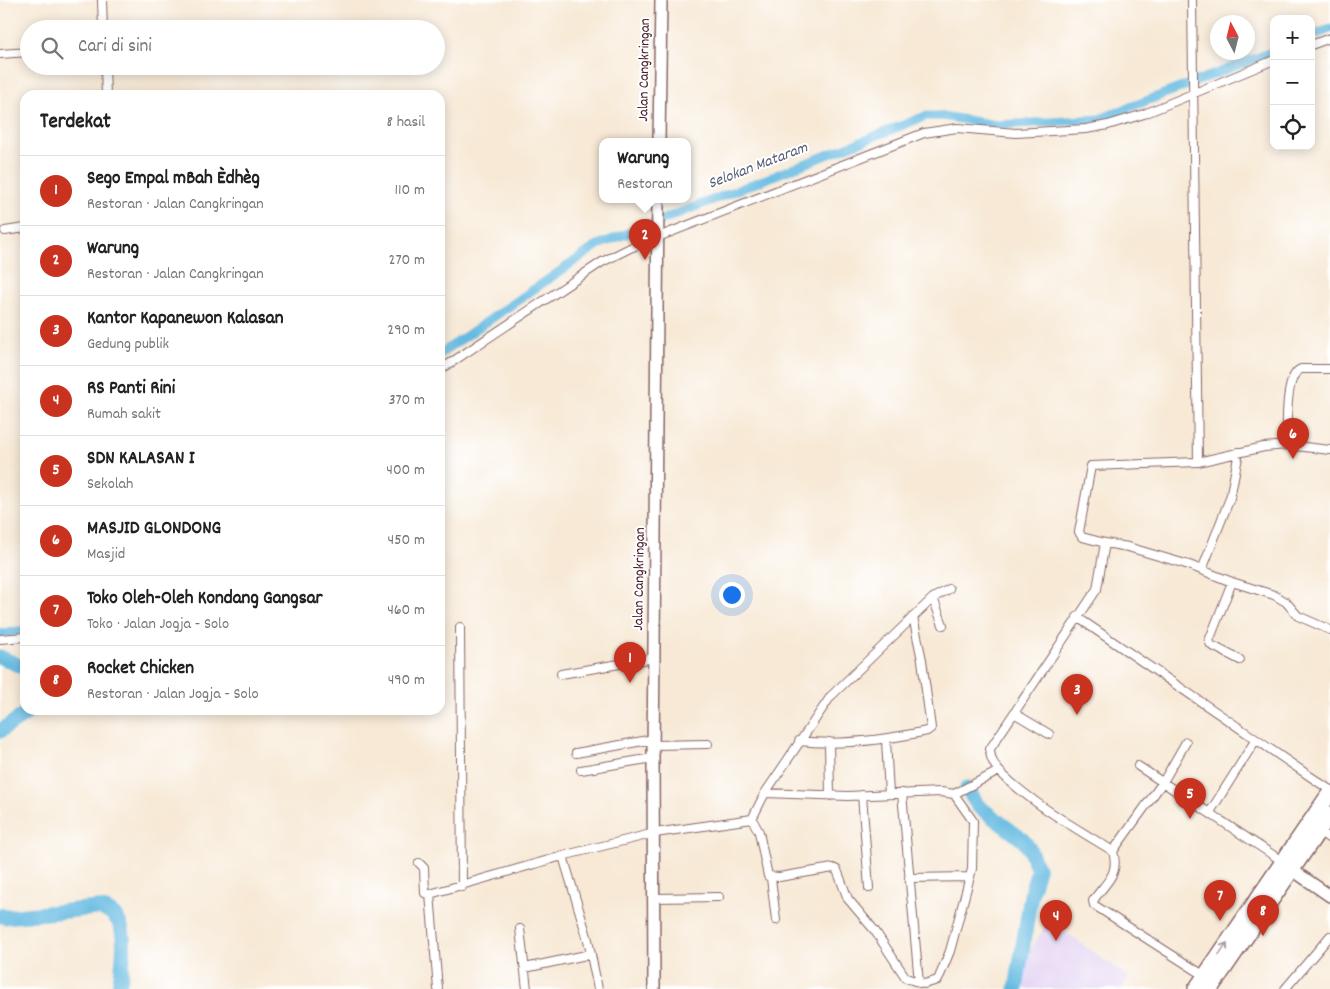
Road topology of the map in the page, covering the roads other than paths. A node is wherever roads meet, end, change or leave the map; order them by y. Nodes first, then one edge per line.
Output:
1 (102, 0) edge
2 (661, 0) edge
3 (1192, 0) edge
4 (103, 20) edge
5 (1330, 38) edge
6 (1315, 44) edge
7 (20, 53) edge
8 (0, 54) edge
9 (1270, 61) edge
10 (105, 75) edge
11 (1193, 89) junction
12 (106, 90) edge
13 (659, 138) edge
14 (658, 203) edge
15 (20, 229) edge
16 (5, 231) dead end
17 (659, 235) junction
18 (445, 367) edge
19 (1330, 369) edge
20 (1287, 445) junction
21 (1330, 450) edge
22 (1239, 452) junction
23 (1198, 462) junction
24 (1105, 543) junction
25 (1202, 570) junction
26 (1232, 582) junction
27 (949, 589) dead end
28 (933, 598) junction
29 (913, 617) junction
30 (1077, 617) junction
31 (943, 624) dead end
32 (460, 628) dead end
33 (1330, 630) edge
34 (20, 637) edge
35 (0, 639) edge
36 (654, 658) junction
37 (1240, 660) dead end
38 (561, 674) dead end
39 (1014, 713) junction
40 (1049, 734) dead end
41 (886, 740) junction
42 (799, 741) junction
43 (1256, 741) junction
44 (653, 742) junction
45 (829, 742) junction
46 (1186, 742) dead end
47 (708, 744) dead end
48 (576, 753) dead end
49 (653, 758) junction
50 (1138, 766) dead end
51 (581, 770) dead end
52 (999, 771) junction
53 (1162, 782) junction
54 (765, 793) junction
55 (902, 793) junction
56 (889, 794) junction
57 (954, 794) junction
58 (830, 796) junction
59 (862, 796) junction
60 (1329, 796) edge
61 (1210, 812) junction
62 (1330, 814) edge
63 (752, 818) junction
64 (655, 833) junction
65 (1324, 835) edge
66 (1113, 851) junction
67 (563, 856) junction
68 (419, 863) dead end
69 (1287, 865) junction
70 (970, 877) junction
71 (771, 878) junction
72 (909, 878) junction
73 (462, 887) junction
74 (868, 888) dead end
75 (430, 894) junction
76 (1330, 896) edge
77 (719, 897) dead end
78 (654, 898) junction
79 (776, 920) dead end
80 (520, 929) dead end
81 (1330, 936) edge
82 (591, 954) junction
83 (525, 968) junction
84 (1207, 982) edge
85 (919, 983) junction
86 (438, 989) edge
87 (527, 989) edge
88 (598, 989) edge
89 (654, 989) edge
90 (1196, 989) edge
91 (1285, 989) edge

1 - 4 street
2 - 13 main road, Jalan Cangkringan
3 - 11 street
5 - 6 street
7 - 8 street
9 - 11 street
10 - 12 street
11 - 17 street
11 - 23 street
14 - 17 main road, Jalan Cangkringan
15 - 16 street
17 - 18 street
17 - 36 main road, Jalan Cangkringan
19 - 20 street
20 - 21 street
20 - 22 street
22 - 23 street
22 - 25 street
23 - 24 street
24 - 25 street
24 - 30 street
25 - 26 street
26 - 33 street
26 - 37 street
27 - 28 street
28 - 29 street
28 - 31 street
29 - 41 street
29 - 42 street
30 - 39 street
30 - 43 street
32 - 73 street
34 - 35 street
36 - 38 street
36 - 44 main road, Jalan Cangkringan
39 - 40 street
39 - 52 street
41 - 45 street
41 - 56 street
42 - 45 street
42 - 54 street
43 - 60 street
43 - 61 street
44 - 47 street
44 - 48 street
44 - 49 main road, Jalan Cangkringan
45 - 58 street
46 - 53 street
49 - 51 street
49 - 64 main road, Jalan Cangkringan
50 - 53 street
52 - 57 street
52 - 66 street
53 - 61 street
53 - 66 street
54 - 58 street
54 - 63 street
55 - 56 street
55 - 57 street
55 - 72 street
56 - 59 street
57 - 70 street
58 - 59 street
59 - 74 street
60 - 69 highway
61 - 69 street
62 - 65 highway
63 - 64 street
63 - 71 street
64 - 67 street
64 - 78 main road, Jalan Cangkringan
65 - 69 highway
66 - 84 street
67 - 73 street
67 - 82 street
68 - 75 street
69 - 76 main road
69 - 84 highway
70 - 72 street
70 - 85 street
71 - 79 street
71 - 85 street
72 - 85 street
73 - 75 street
75 - 86 street
77 - 78 street
78 - 89 main road, Jalan Cangkringan
80 - 83 street
81 - 91 street
82 - 83 street
82 - 88 street
83 - 87 street
84 - 90 highway

